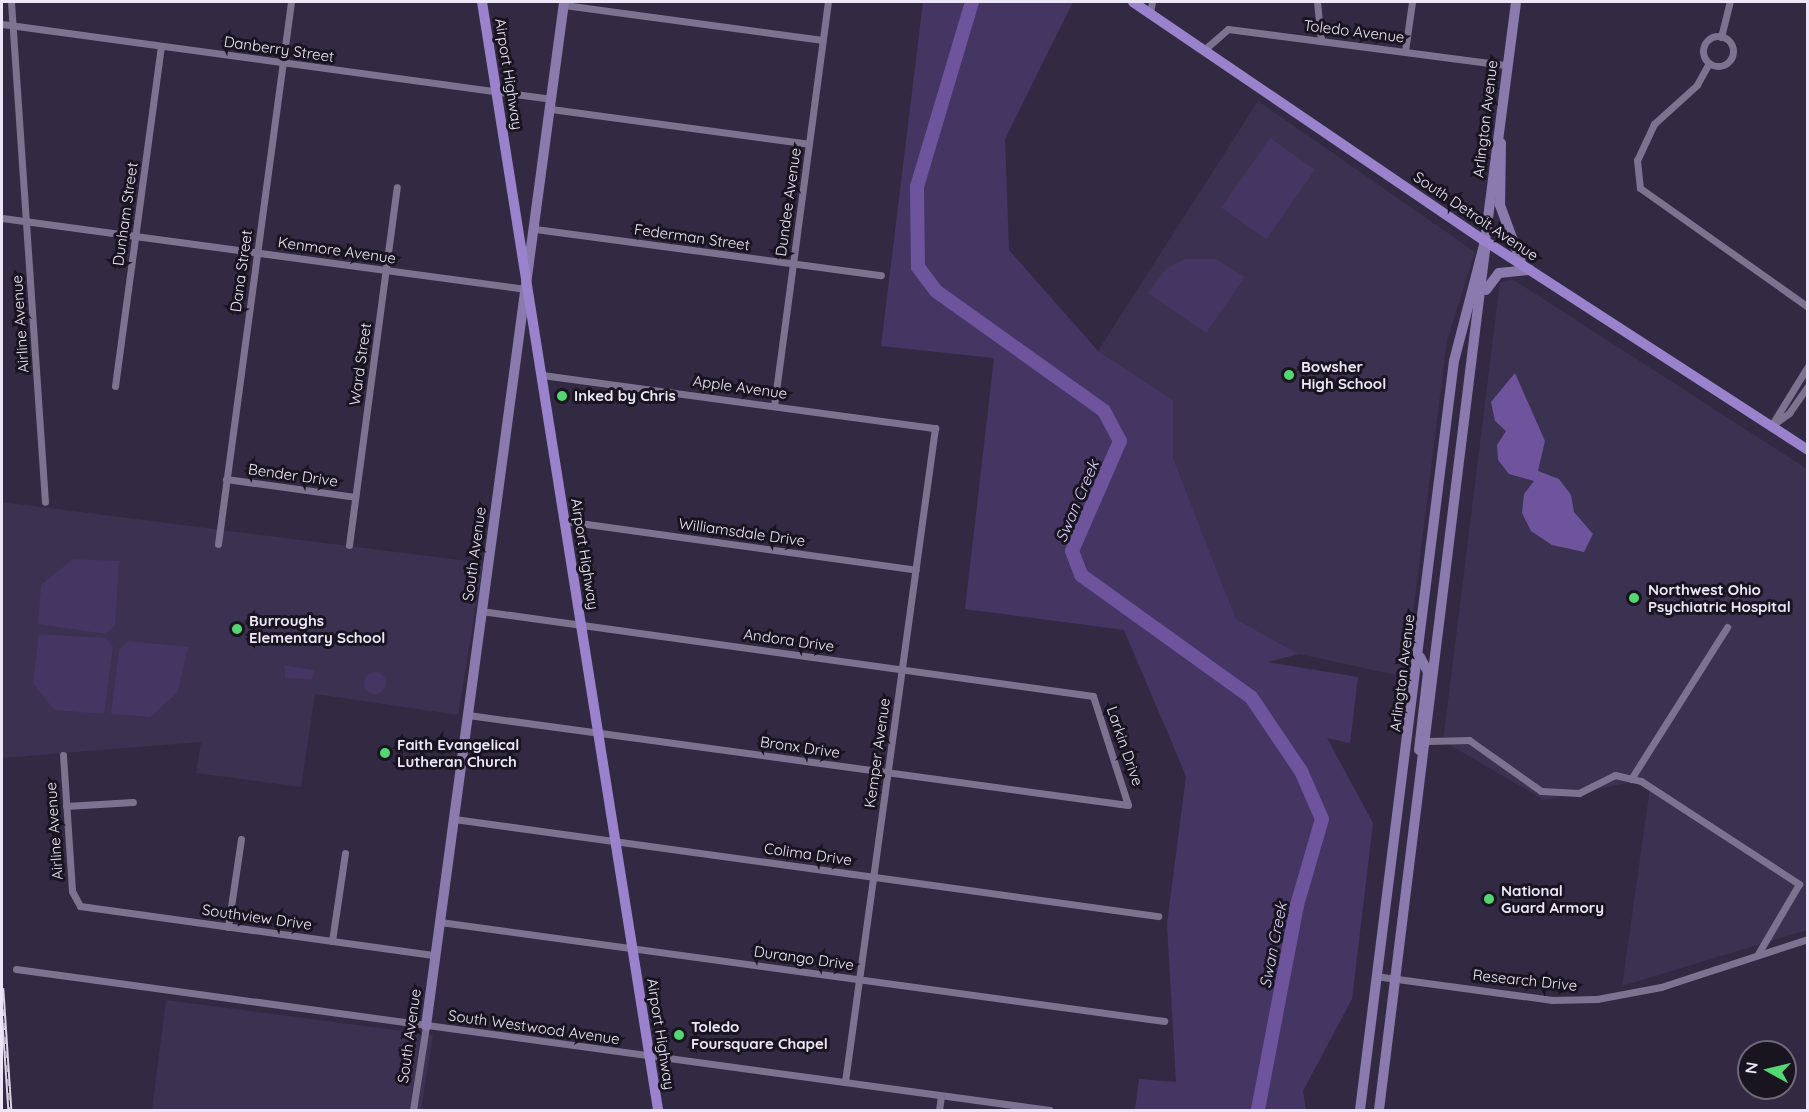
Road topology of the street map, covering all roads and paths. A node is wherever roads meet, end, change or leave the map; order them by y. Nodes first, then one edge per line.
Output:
1 (11, 2) edge
2 (291, 2) edge
3 (482, 2) edge
4 (828, 2) edge
5 (1133, 2) edge
6 (1152, 2) edge
7 (1317, 2) edge
8 (1412, 2) edge
9 (1516, 2) edge
10 (1730, 2) edge
11 (564, 3) edge
12 (1150, 13) junction
13 (2, 24) edge
14 (13, 26) junction
15 (1721, 37) junction
16 (823, 40) junction
17 (1321, 40) junction
18 (161, 46) junction
19 (1205, 50) junction
20 (1405, 51) junction
21 (283, 63) junction
22 (1709, 63) junction
23 (1508, 65) junction
24 (497, 92) junction
25 (552, 104) junction
26 (1499, 134) junction
27 (809, 144) junction
28 (398, 187) dead end
29 (2, 218) edge
30 (26, 221) junction
31 (535, 229) junction
32 (135, 236) junction
33 (1485, 241) junction
34 (257, 252) junction
35 (793, 264) junction
36 (1526, 268) junction
37 (386, 270) junction
38 (881, 275) dead end
39 (526, 289) junction
40 (1482, 298) junction
41 (1808, 307) edge
42 (1808, 366) edge
43 (542, 375) junction
44 (115, 386) dead end
45 (1808, 386) edge
46 (774, 406) junction
47 (1772, 426) junction
48 (935, 428) joint
49 (1808, 450) edge
50 (226, 479) junction
51 (355, 497) junction
52 (45, 502) dead end
53 (565, 521) junction
54 (218, 544) dead end
55 (349, 544) dead end
56 (916, 570) junction
57 (481, 611) junction
58 (582, 624) junction
59 (1727, 627) dead end
60 (1420, 657) junction
61 (902, 669) junction
62 (1093, 696) joint
63 (468, 715) junction
64 (598, 733) junction
65 (1427, 741) junction
66 (63, 755) dead end
67 (887, 773) junction
68 (1631, 779) junction
69 (133, 802) dead end
70 (1128, 805) joint
71 (66, 806) junction
72 (454, 819) junction
73 (241, 839) dead end
74 (616, 840) junction
75 (345, 853) dead end
76 (1409, 873) junction
77 (874, 876) junction
78 (77, 903) joint
79 (1158, 916) dead end
80 (440, 922) junction
81 (228, 927) junction
82 (1808, 939) edge
83 (332, 941) junction
84 (632, 948) junction
85 (1758, 954) junction
86 (435, 955) junction
87 (16, 969) dead end
88 (1375, 976) junction
89 (1394, 978) junction
90 (859, 980) junction
91 (1164, 1021) dead end
92 (426, 1026) junction
93 (648, 1056) junction
94 (845, 1082) junction
95 (942, 1096) junction
96 (413, 1110) edge
97 (658, 1110) edge
98 (939, 1110) edge
99 (1049, 1110) edge
100 (1360, 1110) edge
101 (1379, 1110) edge

1 - 14 street, Airline Avenue
2 - 21 street, Dana Street
3 - 24 main road, Airport Highway
4 - 16 street, Dundee Avenue
5 - 12 main road, South Detroit Avenue
6 - 12 street
7 - 17 street
8 - 20 street
9 - 23 street, Arlington Avenue
10 - 15 street
11 - 16 street
11 - 25 street, South Avenue
12 - 19 main road, South Detroit Avenue
13 - 14 street, Danberry Street
14 - 18 street, Danberry Street
14 - 30 street, Airline Avenue
15 - 22 street
15 - 22 street
16 - 27 street, Dundee Avenue
17 - 19 street, Toledo Avenue
17 - 20 street, Toledo Avenue
18 - 21 street, Danberry Street
18 - 32 street, Dunham Street
19 - 33 main road, South Detroit Avenue
20 - 23 street, Toledo Avenue
21 - 24 street, Danberry Street
21 - 34 street, Dana Street
22 - 41 street
23 - 26 street, Arlington Avenue
24 - 25 street, Danberry Street
24 - 39 main road, Airport Highway
25 - 27 street, Danberry Street
25 - 31 street, South Avenue
26 - 33 street, Arlington Avenue
26 - 36 street
27 - 35 street, Dundee Avenue
28 - 37 street, Ward Street
29 - 30 street, Kenmore Avenue
30 - 32 street, Kenmore Avenue
30 - 52 street, Airline Avenue
31 - 35 street, Federman Street
31 - 39 street, South Avenue
32 - 34 street, Kenmore Avenue
32 - 44 street, Dunham Street
33 - 36 main road, South Detroit Avenue
33 - 40 street, Arlington Avenue
33 - 60 street, Arlington Avenue
34 - 37 street, Kenmore Avenue
34 - 50 street, Dana Street
35 - 38 street, Federman Street
35 - 46 street, Dundee Avenue
36 - 40 street
36 - 47 main road, South Detroit Avenue
37 - 39 street, Kenmore Avenue
37 - 51 street, Ward Street
39 - 43 main road, Airport Highway
39 - 57 street, South Avenue
40 - 65 street, Arlington Avenue
42 - 47 street
43 - 46 street, Apple Avenue
43 - 53 main road, Airport Highway
45 - 47 street
46 - 48 street, Apple Avenue
47 - 49 main road, South Detroit Avenue
48 - 56 street, Kemper Avenue
50 - 51 street, Bender Drive
50 - 54 street, Dana Street
51 - 55 street, Ward Street
53 - 56 street, Williamsdale Drive
53 - 58 main road, Airport Highway
56 - 61 street, Kemper Avenue
57 - 58 street, Andora Drive
57 - 63 street, South Avenue
58 - 61 street, Andora Drive
58 - 64 main road, Airport Highway
59 - 68 street
60 - 76 street
60 - 88 street, Arlington Avenue
61 - 62 street, Andora Drive
61 - 67 street, Kemper Avenue
62 - 70 street, Larkin Drive
63 - 64 street, Bronx Drive
63 - 72 street, South Avenue
64 - 67 street, Bronx Drive
64 - 74 main road, Airport Highway
65 - 68 street
65 - 76 street, Arlington Avenue
66 - 71 street, Airline Avenue
67 - 70 street, Bronx Drive
67 - 77 street, Kemper Avenue
68 - 85 street
69 - 71 street
71 - 78 street, Airline Avenue
72 - 74 street, Colima Drive
72 - 80 street, South Avenue
73 - 81 street
74 - 77 street, Colima Drive
74 - 84 main road, Airport Highway
75 - 83 street
76 - 89 street, Arlington Avenue
77 - 79 street, Colima Drive
77 - 90 street, Kemper Avenue
78 - 81 street, Southview Drive
80 - 84 street, Durango Drive
80 - 86 street, South Avenue
81 - 83 street, Southview Drive
82 - 85 street, Research Drive
83 - 86 street, Southview Drive
84 - 90 street, Durango Drive
84 - 93 main road, Airport Highway
85 - 89 street, Research Drive
86 - 92 street, South Avenue
87 - 92 street, South Westwood Avenue
88 - 89 street, Research Drive
88 - 100 street, Arlington Avenue
89 - 101 street, Arlington Avenue
90 - 91 street, Durango Drive
90 - 94 street, Kemper Avenue
92 - 93 street, South Westwood Avenue
92 - 96 street, South Avenue
93 - 94 street, South Westwood Avenue
93 - 97 main road, Airport Highway
94 - 95 street, South Westwood Avenue
95 - 98 street
95 - 99 street, South Westwood Avenue

